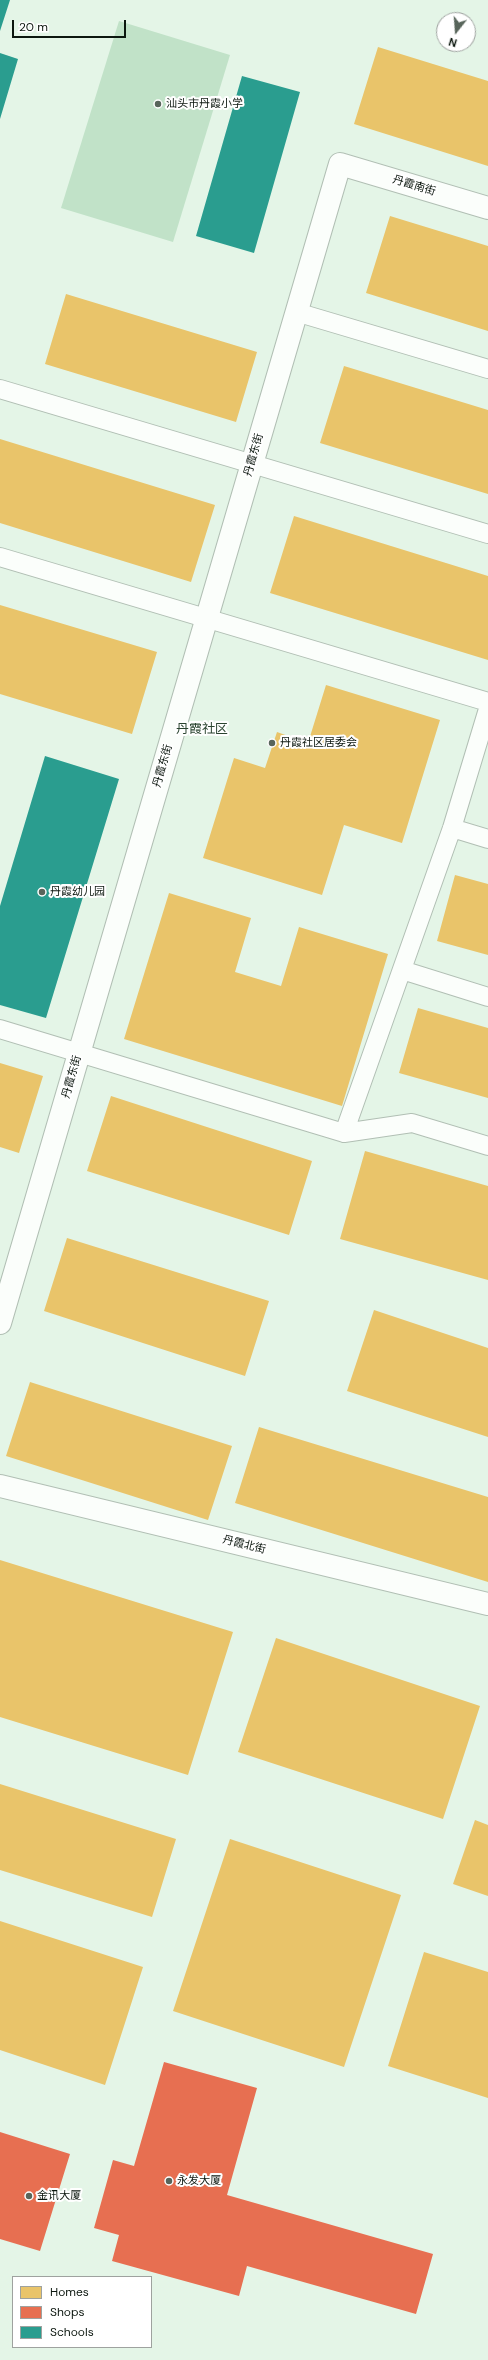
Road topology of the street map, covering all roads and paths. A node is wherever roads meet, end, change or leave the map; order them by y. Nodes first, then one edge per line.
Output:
1 (340, 164) joint
2 (488, 208) edge
3 (296, 312) junction
4 (488, 369) edge
5 (0, 389) edge
6 (252, 465) junction
7 (488, 534) edge
8 (0, 557) edge
9 (207, 617) junction
10 (488, 702) edge
11 (488, 709) edge
12 (452, 828) junction
13 (488, 840) edge
14 (402, 970) junction
15 (488, 997) edge
16 (0, 1029) edge
17 (79, 1053) junction
18 (344, 1133) junction
19 (488, 1146) edge
20 (0, 1323) edge
21 (0, 1486) edge
22 (488, 1604) edge

1 - 2 street, 丹霞南街
1 - 3 street, 丹霞东街
3 - 4 lane
3 - 6 street, 丹霞东街
5 - 6 lane
6 - 7 lane
6 - 9 street, 丹霞东街
8 - 9 lane
9 - 10 lane
9 - 17 street, 丹霞东街
11 - 12 lane
12 - 13 lane
12 - 14 lane
14 - 15 lane
14 - 18 lane
16 - 17 lane
17 - 18 lane
17 - 20 street, 丹霞东街
18 - 19 lane
21 - 22 street, 丹霞北街

